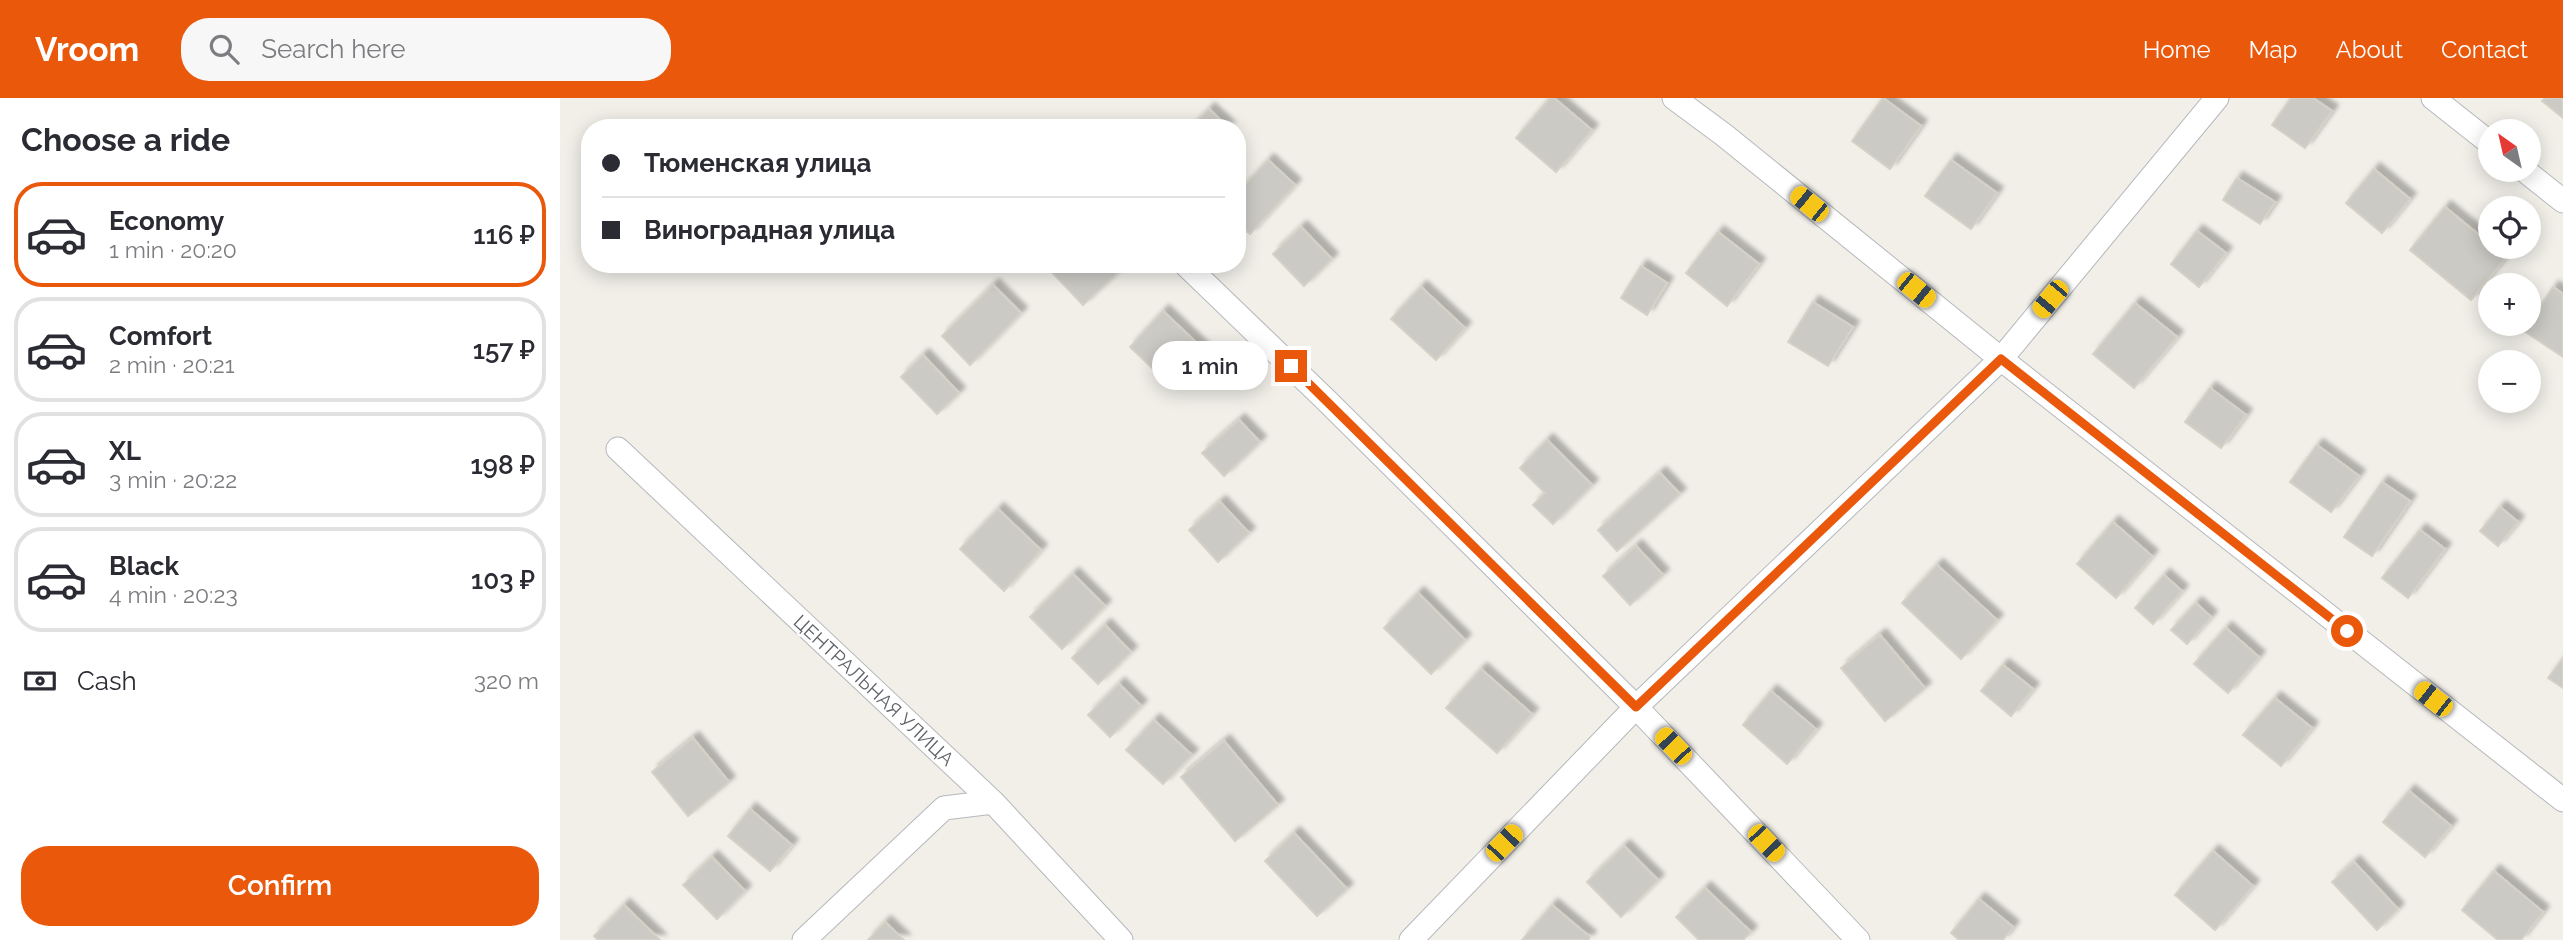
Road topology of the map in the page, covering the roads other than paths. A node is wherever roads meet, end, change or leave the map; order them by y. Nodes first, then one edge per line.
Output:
1 (1674, 98) edge
2 (2217, 98) edge
3 (2433, 98) edge
4 (2478, 134) edge
5 (2539, 182) edge
6 (2563, 201) edge
7 (1194, 273) edge
8 (2001, 359) junction
9 (618, 449) dead end
10 (1636, 707) junction
11 (2563, 800) edge
12 (993, 802) junction
13 (804, 940) edge
14 (1121, 940) edge
15 (1411, 940) edge
16 (1858, 940) edge

1 - 8 street
2 - 8 street
3 - 4 street
5 - 6 street
7 - 10 street
8 - 10 street
8 - 11 street
9 - 12 street, ЦЕНТРАЛЬНАЯ УЛИЦА
10 - 15 street
10 - 16 street
12 - 13 street
12 - 14 street, ЦЕНТРАЛЬНАЯ УЛИЦА

